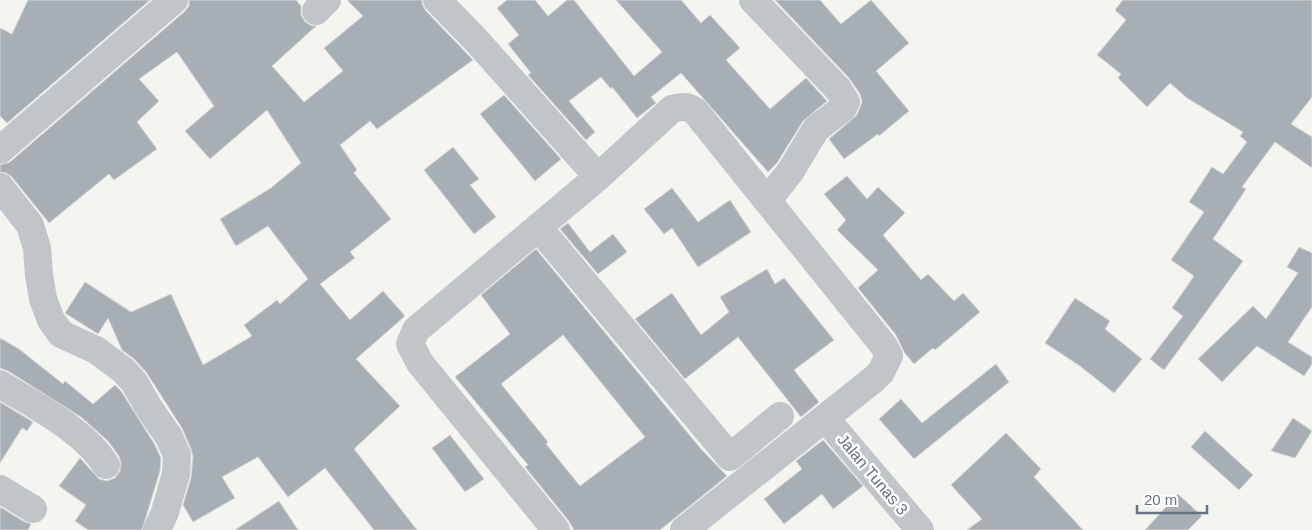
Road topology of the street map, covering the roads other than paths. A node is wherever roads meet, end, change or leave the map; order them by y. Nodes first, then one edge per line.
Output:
1 (174, 0) edge
2 (437, 0) edge
3 (753, 0) edge
4 (0, 150) edge
5 (598, 177) junction
6 (0, 187) edge
7 (767, 201) junction
8 (538, 227) junction
9 (0, 384) edge
10 (780, 416) dead end
11 (825, 418) junction
12 (106, 465) dead end
13 (0, 489) edge
14 (33, 508) dead end
15 (157, 530) edge
16 (556, 530) edge
17 (684, 530) edge
18 (920, 530) edge

1 - 4 street
2 - 5 street
3 - 7 street
5 - 7 street
5 - 8 street
6 - 15 street
7 - 11 street
8 - 10 street
8 - 16 street
9 - 12 street
11 - 17 street
11 - 18 street, Jalan Tunas 3
13 - 14 street

